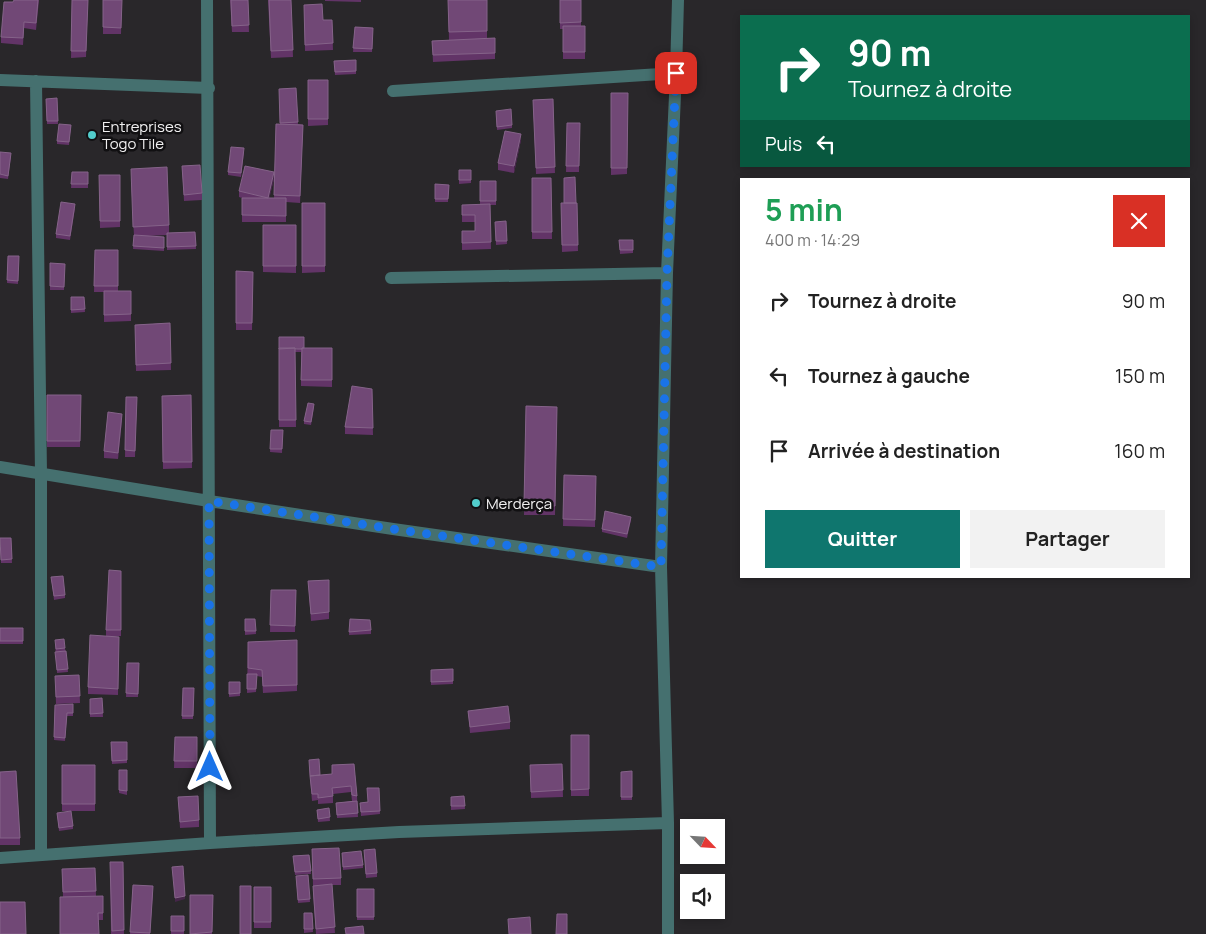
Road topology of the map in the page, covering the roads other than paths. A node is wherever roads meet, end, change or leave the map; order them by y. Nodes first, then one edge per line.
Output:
1 (207, 0) edge
2 (678, 0) edge
3 (676, 73) junction
4 (0, 80) edge
5 (36, 81) junction
6 (208, 88) junction
7 (393, 91) dead end
8 (667, 273) junction
9 (391, 278) dead end
10 (0, 468) edge
11 (41, 474) junction
12 (209, 501) junction
13 (661, 567) junction
14 (668, 824) junction
15 (210, 843) junction
16 (41, 855) junction
17 (0, 858) edge
18 (668, 934) edge

1 - 6 street
2 - 3 street
3 - 7 street
3 - 8 street
4 - 5 street
5 - 6 street
5 - 11 street
6 - 12 street
8 - 9 street
8 - 13 street
10 - 11 street
11 - 12 street
11 - 16 street
12 - 13 street
12 - 15 street
13 - 14 street
14 - 15 street
14 - 18 street
15 - 16 street
16 - 17 street

